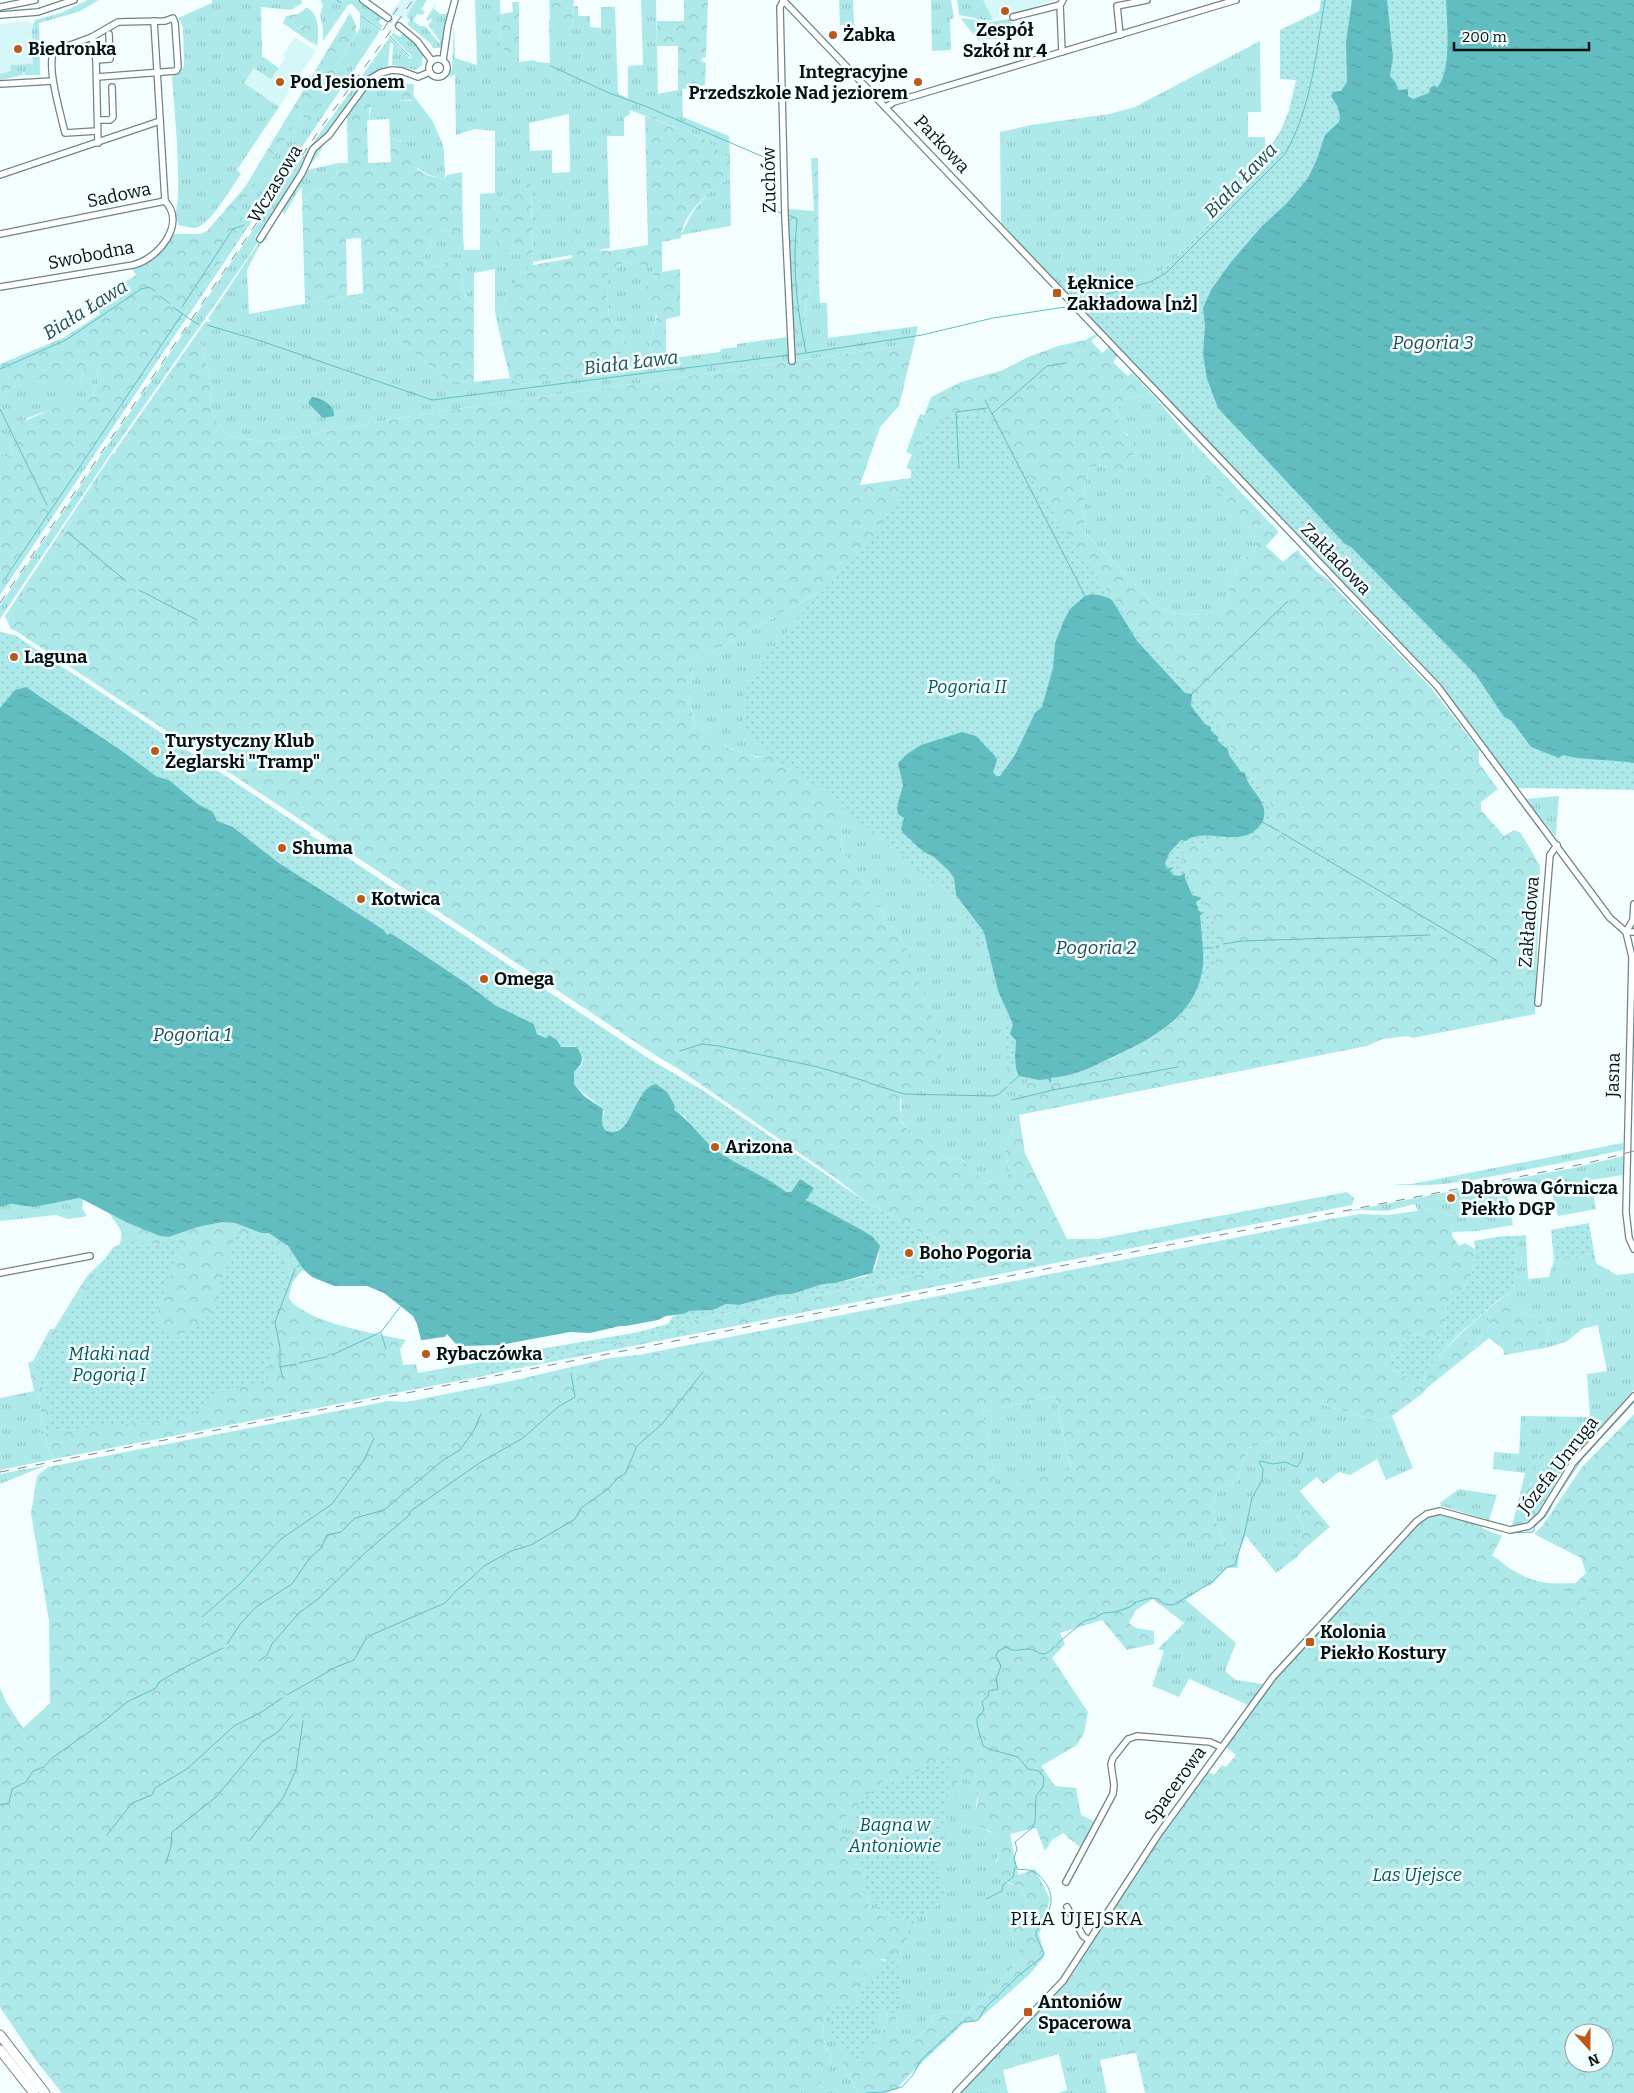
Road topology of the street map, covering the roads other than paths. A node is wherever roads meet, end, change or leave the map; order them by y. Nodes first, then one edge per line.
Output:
1 (35, 0) edge
2 (74, 0) edge
3 (363, 0) edge
4 (455, 0) edge
5 (784, 0) edge
6 (1147, 0) edge
7 (1233, 0) edge
8 (1061, 3) edge
9 (0, 7) edge
10 (0, 15) edge
11 (1013, 17) dead end
12 (388, 18) tunnel mouth
13 (154, 21) junction
14 (399, 26) tunnel mouth
15 (109, 34) dead end
16 (1120, 35) junction
17 (92, 37) junction
18 (1062, 52) junction
19 (96, 60) junction
20 (443, 60) junction
21 (432, 61) junction
22 (430, 72) junction
23 (157, 73) junction
24 (97, 76) junction
25 (53, 81) junction
26 (0, 84) edge
27 (112, 87) dead end
28 (886, 107) junction
29 (99, 120) junction
30 (160, 121) junction
31 (97, 131) junction
32 (98, 143) junction
33 (0, 176) edge
34 (165, 201) junction
35 (0, 234) edge
36 (260, 239) dead end
37 (0, 287) edge
38 (1077, 309) joint
39 (792, 360) dead end
40 (1557, 845) junction
41 (1634, 904) edge
42 (1626, 932) junction
43 (1634, 932) edge
44 (1538, 1003) dead end
45 (1634, 1249) edge
46 (90, 1256) dead end
47 (0, 1272) edge
48 (1634, 1396) edge
49 (1436, 1511) joint
50 (1222, 1747) junction
51 (1066, 1882) dead end
52 (1067, 1907) dead end
53 (1090, 1940) junction
54 (0, 2035) edge
55 (0, 2050) edge
56 (34, 2093) edge
57 (45, 2093) edge
58 (956, 2093) edge

1 - 9 street
2 - 10 street
3 - 12 street
4 - 20 street
5 - 28 street, Parkowa
5 - 39 street, Zuchów
6 - 16 street
7 - 16 street
8 - 11 street
8 - 18 street
13 - 17 street
13 - 23 street, Sadowa
13 - 23 street
14 - 21 street
15 - 19 street
16 - 18 street
17 - 19 street
17 - 25 street
18 - 28 street
19 - 24 street
20 - 21 street
20 - 22 street
21 - 22 street
22 - 36 street, Wczasowa
23 - 24 street
23 - 30 street, Sadowa
24 - 29 street
25 - 26 street
25 - 31 street
27 - 29 street
28 - 38 street, Parkowa
29 - 31 street
30 - 32 street
30 - 34 street, Sadowa
31 - 32 street
32 - 33 street
34 - 35 street, Sadowa
34 - 37 street, Swobodna
38 - 40 street, Zakładowa
40 - 42 street, Zakładowa
40 - 44 street, Zakładowa
41 - 42 street
42 - 43 street
42 - 45 street, Jasna
46 - 47 street
48 - 49 street, Józefa Unruga
49 - 50 street, Spacerowa
50 - 51 street
50 - 53 street, Spacerowa
52 - 53 street
53 - 58 street, Spacerowa
54 - 57 highway
55 - 56 highway

